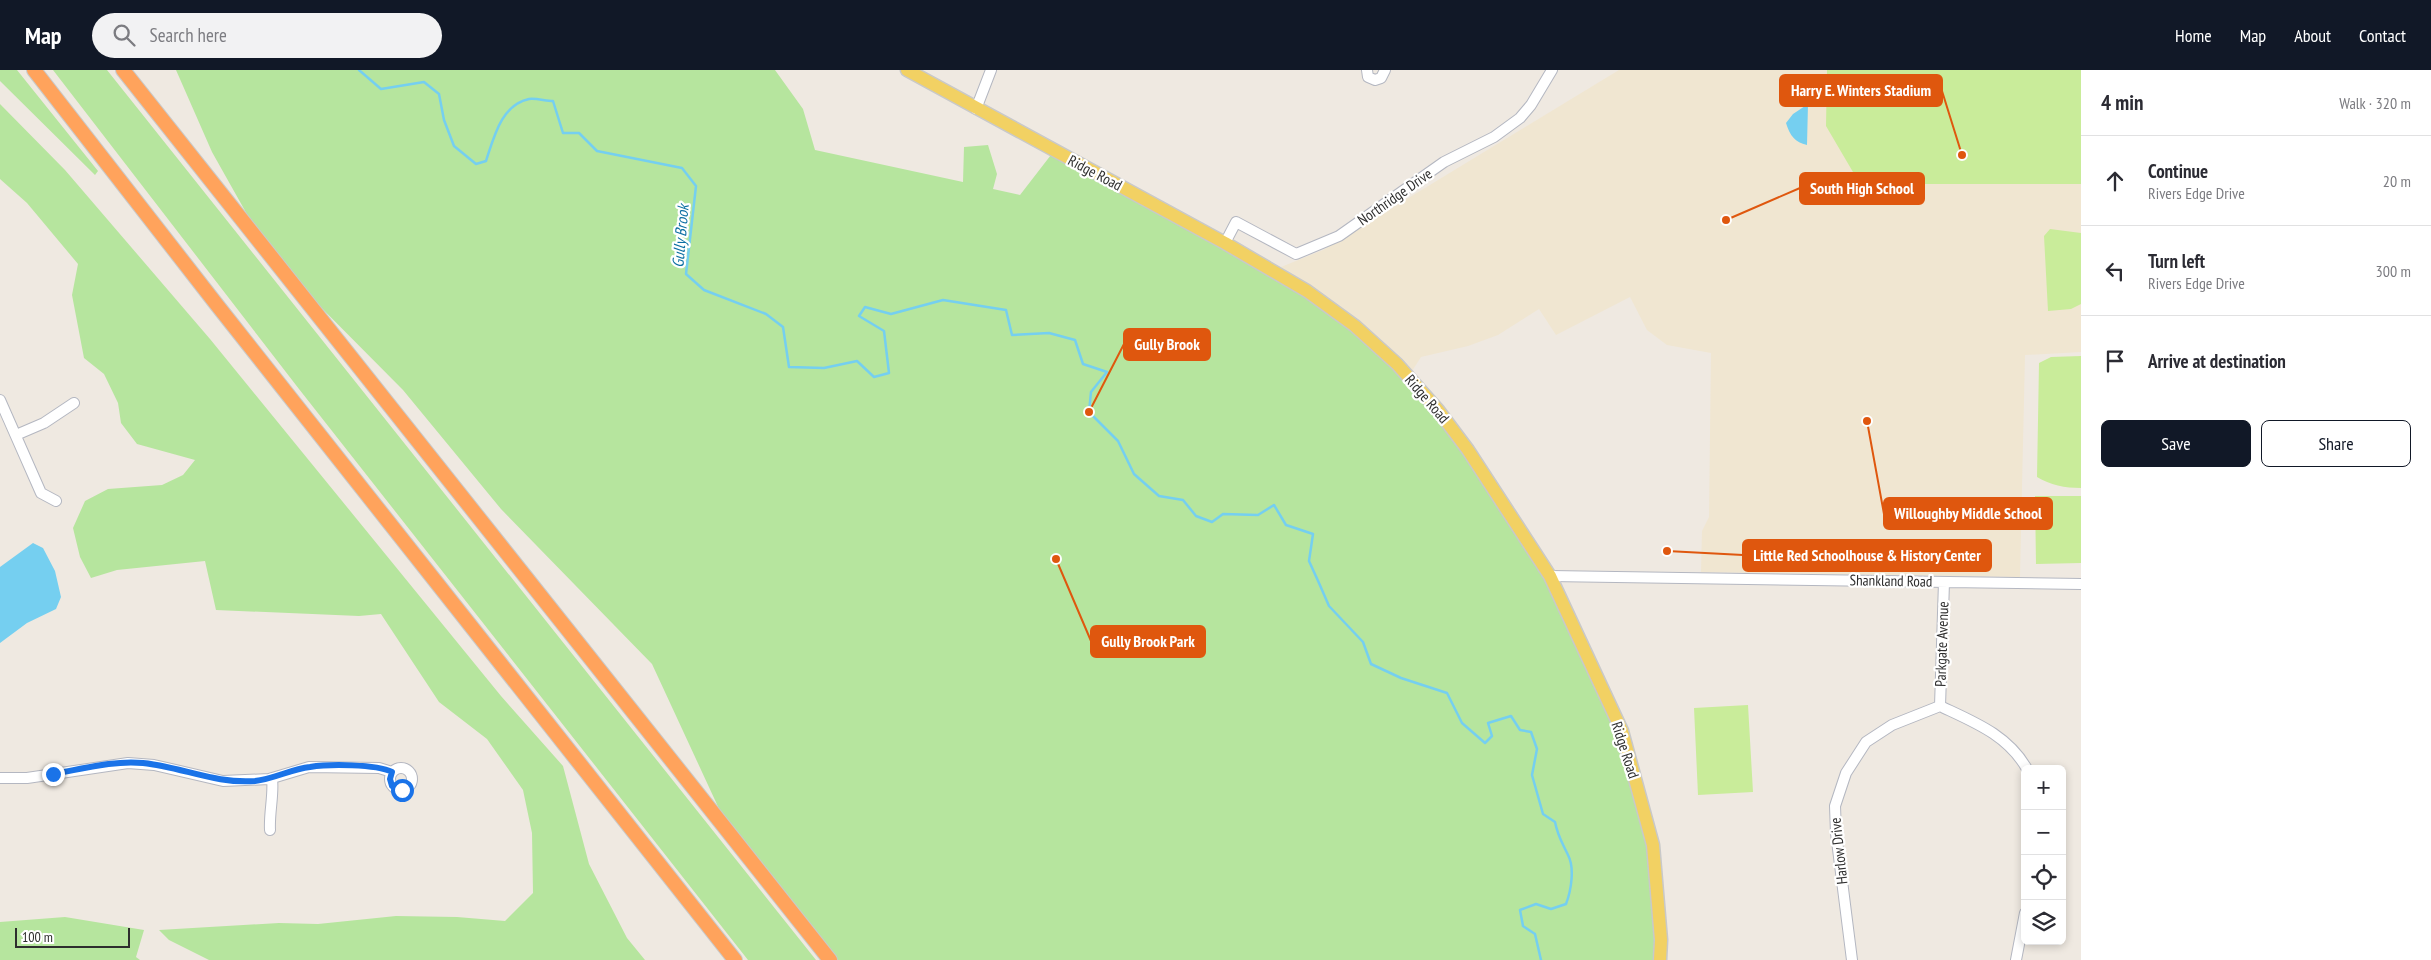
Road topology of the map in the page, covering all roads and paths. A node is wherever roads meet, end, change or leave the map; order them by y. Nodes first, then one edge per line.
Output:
1 (34, 70) edge
2 (123, 70) edge
3 (906, 70) edge
4 (991, 70) edge
5 (1367, 70) edge
6 (1385, 70) edge
7 (1552, 70) edge
8 (976, 109) junction
9 (1225, 243) junction
10 (0, 400) edge
11 (74, 404) dead end
12 (16, 435) junction
13 (56, 501) dead end
14 (1550, 576) junction
15 (1944, 582) junction
16 (2081, 584) edge
17 (1940, 706) junction
18 (2025, 765) edge
19 (392, 772) dead end
20 (0, 778) edge
21 (272, 778) junction
22 (270, 830) dead end
23 (2021, 934) edge
24 (735, 960) edge
25 (830, 960) edge
26 (1660, 960) edge
27 (1852, 960) edge
28 (2016, 960) edge

1 - 24 highway
2 - 25 highway
3 - 8 main road, Ridge Road
4 - 8 street
5 - 6 street
7 - 9 street, Northridge Drive
8 - 9 main road, Ridge Road
9 - 14 main road, Ridge Road
10 - 12 street
11 - 12 street
12 - 13 street
14 - 15 street, Shankland Road
14 - 26 main road, Ridge Road
15 - 16 street, Shankland Road
15 - 17 street, Parkgate Avenue
17 - 18 street
17 - 27 street, Harlow Drive
19 - 21 street
20 - 21 street
21 - 22 street
23 - 28 street

